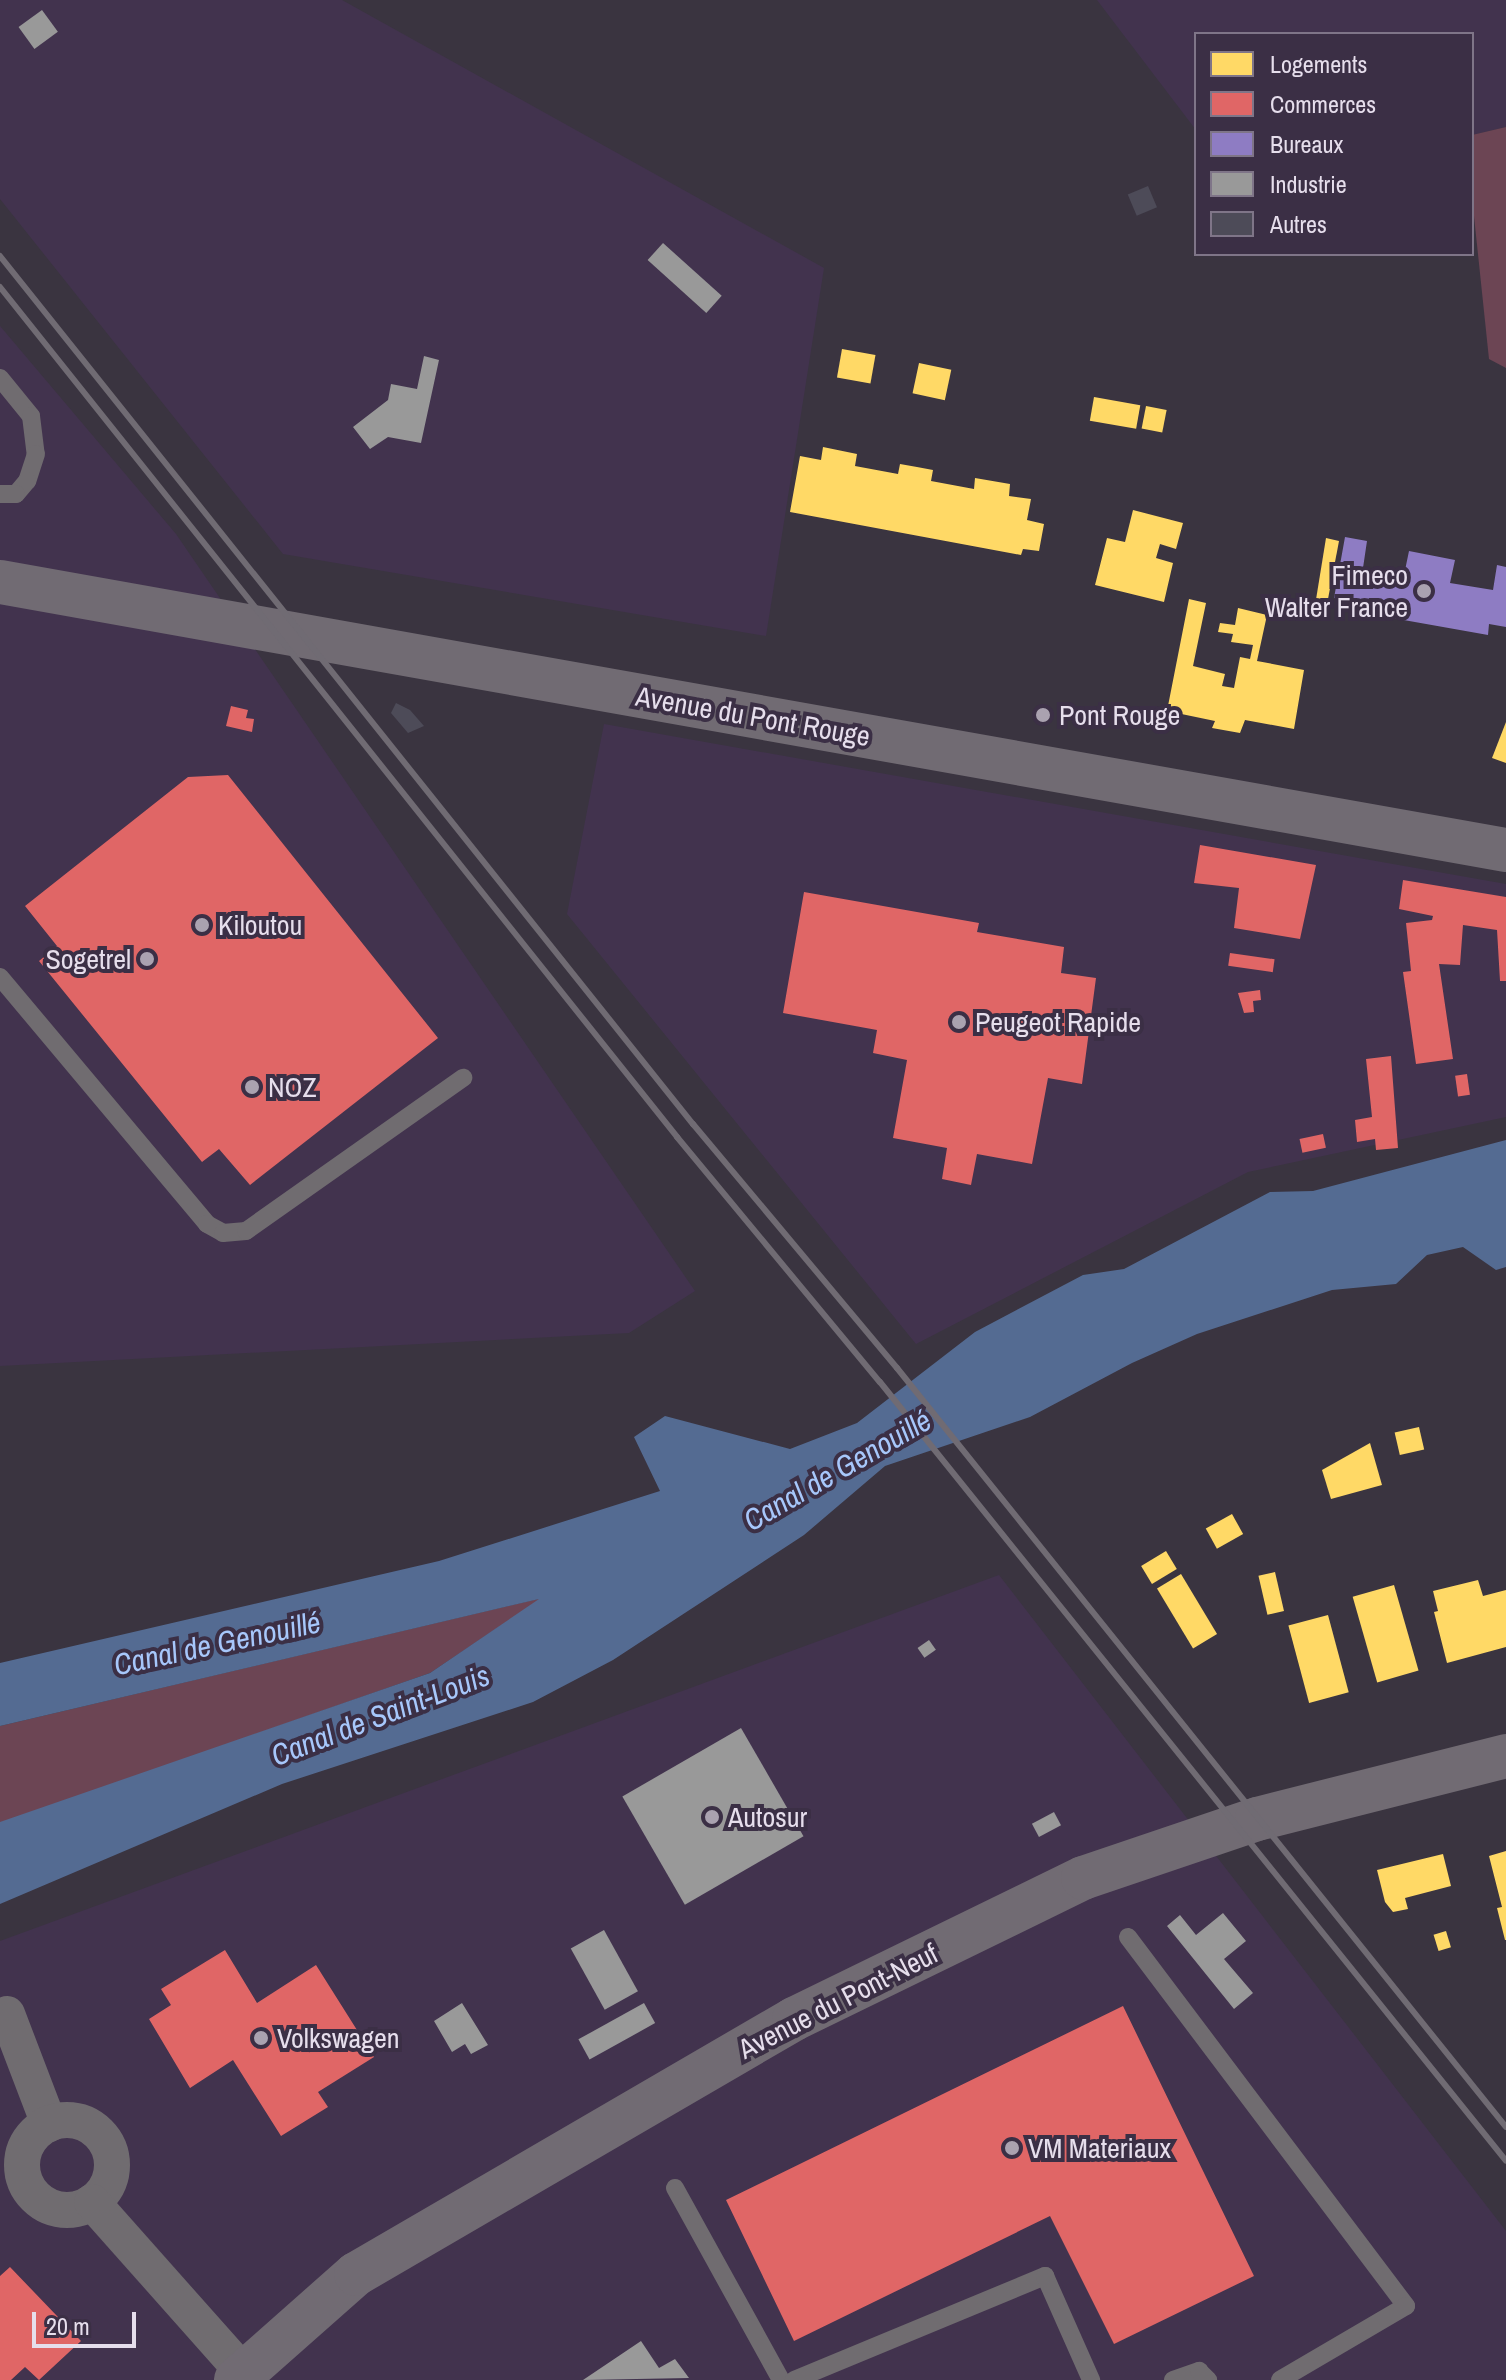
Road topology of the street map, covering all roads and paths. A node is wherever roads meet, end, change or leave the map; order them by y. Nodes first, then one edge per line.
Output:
1 (0, 378) edge
2 (0, 494) edge
3 (0, 582) edge
4 (1506, 850) edge
5 (0, 977) edge
6 (463, 1078) dead end
7 (1506, 1756) edge
8 (1128, 1937) dead end
9 (7, 2014) dead end
10 (49, 2124) junction
11 (675, 2188) dead end
12 (14, 2193) edge
13 (92, 2202) junction
14 (240, 2376) edge
15 (781, 2380) edge
16 (794, 2380) edge
17 (1091, 2380) edge
18 (1173, 2380) edge
19 (1208, 2380) edge
20 (1280, 2380) edge

1 - 2 lane
3 - 4 main road, Avenue du Pont Rouge
5 - 6 lane
7 - 14 main road, Avenue du Pont-Neuf
8 - 20 lane
9 - 10 street
10 - 12 street
10 - 13 street
11 - 15 lane
12 - 13 street
13 - 14 street
16 - 17 lane
18 - 19 lane

